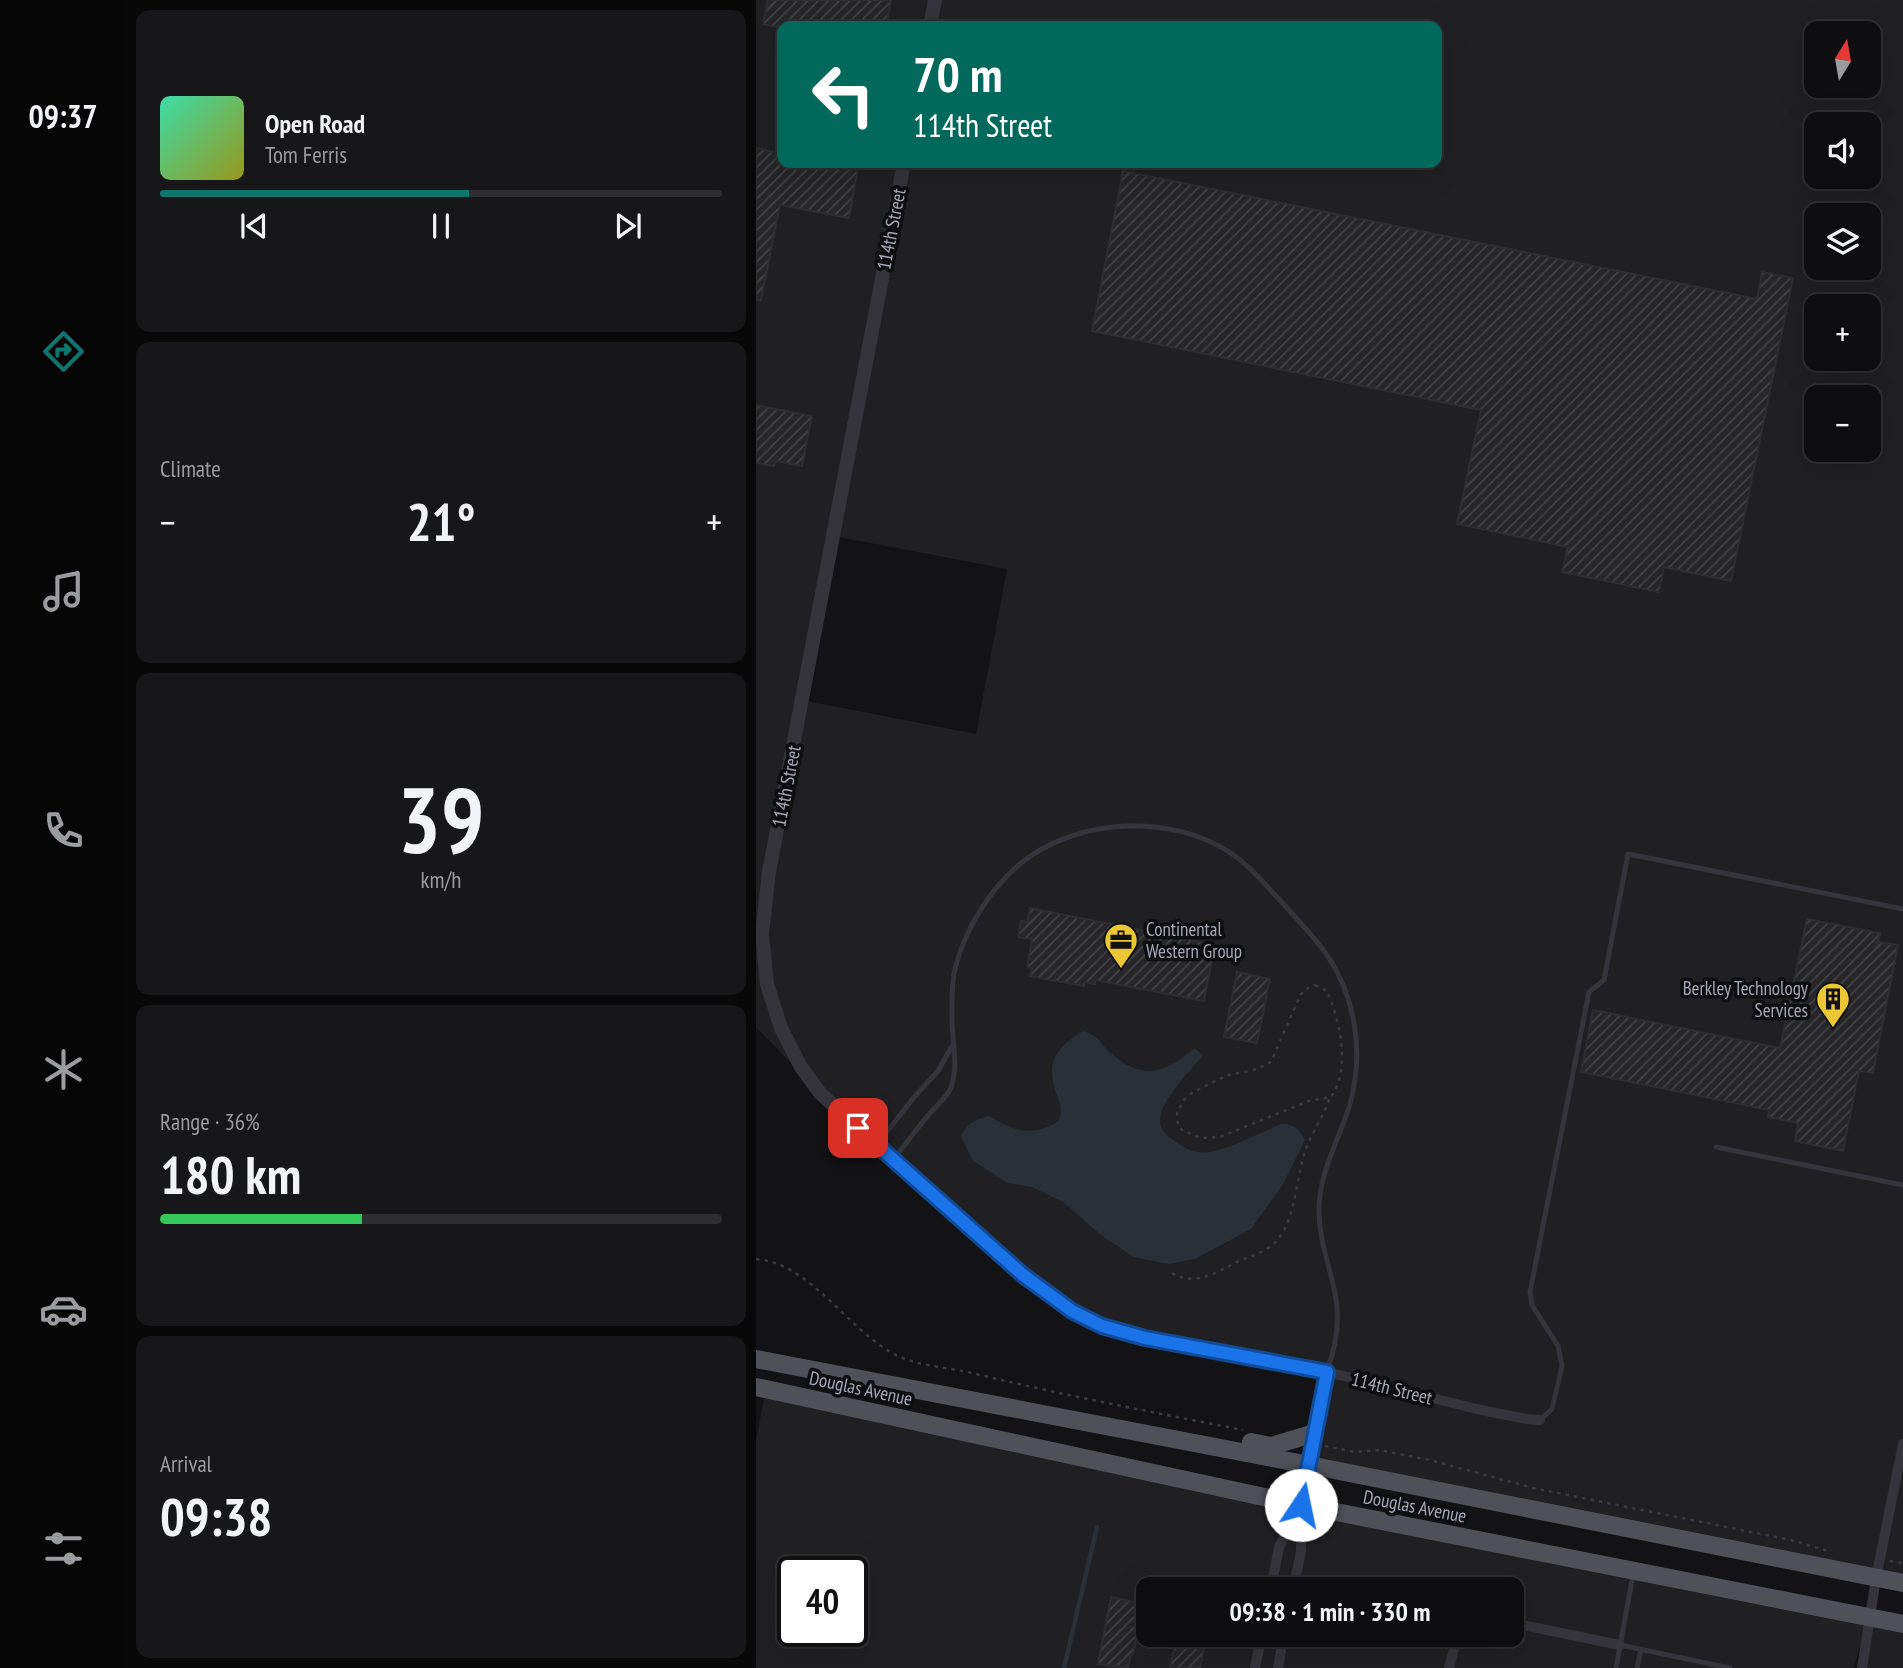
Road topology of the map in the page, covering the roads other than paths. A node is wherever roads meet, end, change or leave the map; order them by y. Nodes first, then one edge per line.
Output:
1 (935, 0) edge
2 (931, 21) edge
3 (903, 168) edge
4 (1903, 909) edge
5 (953, 1046) junction
6 (876, 1145) junction
7 (1716, 1147) dead end
8 (893, 1160) junction
9 (1903, 1185) edge
10 (756, 1359) edge
11 (1327, 1372) junction
12 (756, 1387) edge
13 (1540, 1419) joint
14 (1315, 1433) junction
15 (1903, 1444) edge
16 (1207, 1445) junction
17 (1309, 1465) junction
18 (1301, 1505) junction
19 (1634, 1571) junction
20 (1273, 1577) edge
21 (1296, 1577) edge
22 (1875, 1578) junction
23 (1903, 1583) edge
24 (1868, 1617) junction
25 (1903, 1624) edge
26 (1524, 1625) edge
27 (1620, 1645) junction
28 (1259, 1647) edge
29 (1282, 1647) edge
30 (1455, 1647) edge
31 (1641, 1649) junction
32 (1703, 1665) edge
33 (1255, 1668) edge
34 (1278, 1668) edge
35 (1449, 1668) edge
36 (1616, 1668) edge
37 (1637, 1668) edge
38 (1730, 1668) edge
39 (1854, 1668) edge
40 (1862, 1668) edge

1 - 2 street
3 - 6 street, 114th Street
4 - 13 lane
5 - 6 lane
5 - 8 lane
5 - 11 lane
6 - 8 street, 114th Street
7 - 9 lane
8 - 11 street, 114th Street
10 - 16 main road, Douglas Avenue
11 - 13 street, 114th Street
11 - 14 street
12 - 18 main road, Douglas Avenue
14 - 16 main road
14 - 17 street
15 - 22 street
16 - 17 main road, Douglas Avenue
17 - 18 street
17 - 22 main road, Douglas Avenue
18 - 19 main road, Douglas Avenue
18 - 20 street
18 - 21 street
19 - 24 main road, Douglas Avenue
19 - 27 lane
22 - 23 main road, Douglas Avenue
22 - 24 street
24 - 25 main road, Douglas Avenue
24 - 39 street
24 - 40 street
26 - 27 street
27 - 31 lane
27 - 36 lane
28 - 33 street
29 - 34 street
30 - 35 street
31 - 32 lane
31 - 37 lane
32 - 38 lane

